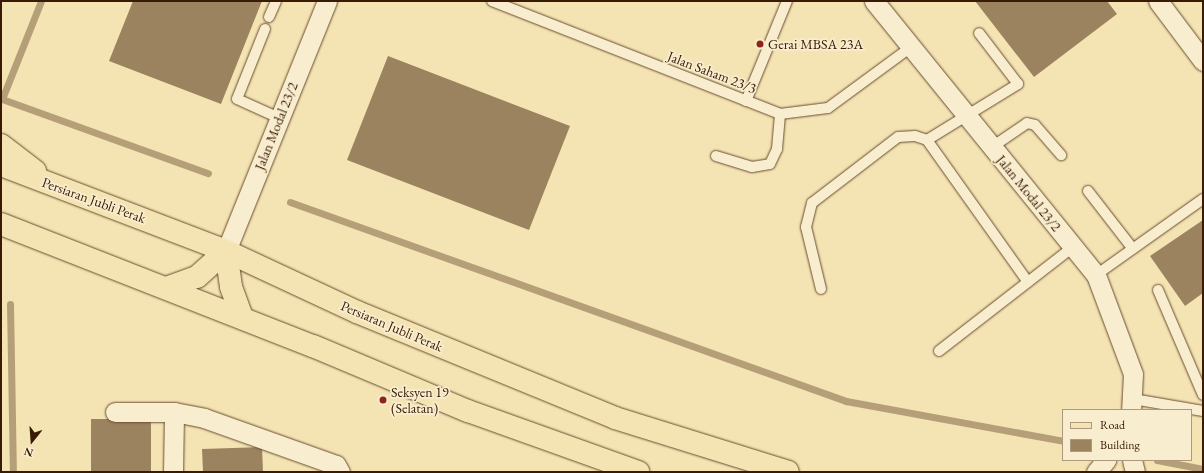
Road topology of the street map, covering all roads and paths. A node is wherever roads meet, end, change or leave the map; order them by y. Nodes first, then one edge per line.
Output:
1 (276, 1) edge
2 (327, 1) edge
3 (492, 1) edge
4 (787, 1) edge
5 (874, 1) edge
6 (1158, 1) edge
7 (269, 17) dead end
8 (265, 29) dead end
9 (979, 33) dead end
10 (911, 47) junction
11 (1203, 61) edge
12 (746, 101) junction
13 (780, 114) junction
14 (966, 116) junction
15 (279, 118) junction
16 (927, 140) junction
17 (1, 145) edge
18 (992, 147) junction
19 (1061, 155) dead end
20 (716, 156) dead end
21 (1, 165) edge
22 (55, 187) junction
23 (1088, 191) dead end
24 (1203, 199) edge
25 (1, 224) edge
26 (1073, 247) junction
27 (1133, 249) junction
28 (226, 251) junction
29 (1096, 275) junction
30 (1028, 282) junction
31 (166, 288) junction
32 (821, 289) dead end
33 (1158, 290) dead end
34 (242, 318) junction
35 (939, 351) dead end
36 (1203, 395) edge
37 (1132, 405) edge
38 (1179, 409) edge
39 (1192, 410) edge
40 (1203, 411) edge
41 (115, 412) dead end
42 (174, 412) junction
43 (1105, 461) edge
44 (1132, 461) edge
45 (173, 472) edge
46 (340, 472) edge
47 (638, 472) edge
48 (788, 472) edge
49 (1096, 472) edge
50 (1135, 472) edge

1 - 7 lane
2 - 15 street, Jalan Modal 23/2
3 - 12 lane, Jalan Saham 23/3
4 - 12 lane
5 - 10 street, Jalan Modal 23/2
6 - 11 street
8 - 15 lane
9 - 14 lane
10 - 13 lane, Jalan Saham 23/3
10 - 14 street, Jalan Modal 23/2
12 - 13 lane, Jalan Saham 23/3
13 - 20 lane
14 - 16 lane
14 - 18 street, Jalan Modal 23/2
15 - 28 street, Jalan Modal 23/2
16 - 30 lane
16 - 32 lane
17 - 22 main road
18 - 19 lane
18 - 26 street, Jalan Modal 23/2
21 - 22 main road, Persiaran Jubli Perak
22 - 28 main road, Persiaran Jubli Perak
23 - 27 lane
24 - 27 lane
25 - 31 main road
26 - 29 street, Jalan Modal 23/2
26 - 30 lane
27 - 29 lane
28 - 31 main road
28 - 34 main road
28 - 48 main road, Persiaran Jubli Perak
29 - 37 street, Jalan Modal 23/2
30 - 35 lane
31 - 34 main road
33 - 36 lane
34 - 47 main road
37 - 38 lane
39 - 40 lane
41 - 42 street
42 - 45 street
42 - 46 street
43 - 49 street
44 - 50 street

